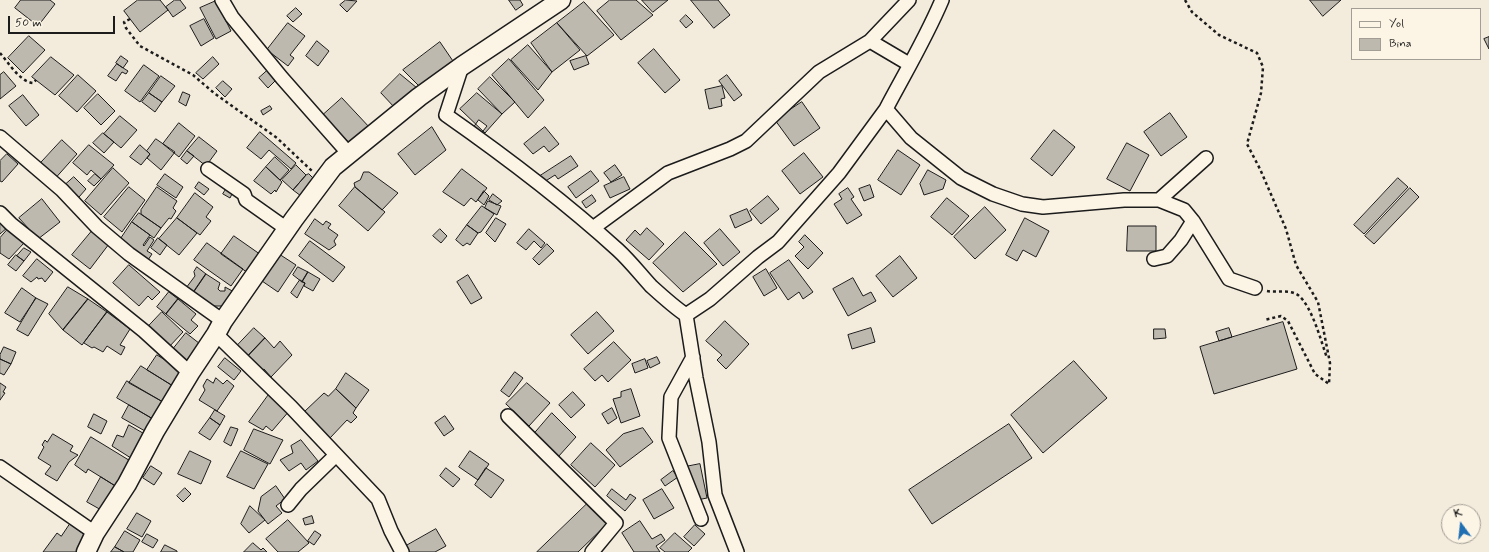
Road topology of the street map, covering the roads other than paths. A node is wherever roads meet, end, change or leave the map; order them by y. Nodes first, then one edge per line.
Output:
1 (222, 0) edge
2 (561, 0) edge
3 (909, 0) edge
4 (942, 0) edge
5 (870, 41) junction
6 (909, 64) junction
7 (462, 66) junction
8 (886, 109) junction
9 (0, 137) edge
10 (349, 154) junction
11 (1206, 158) dead end
12 (208, 169) dead end
13 (1159, 200) junction
14 (0, 213) edge
15 (1193, 221) junction
16 (592, 228) junction
17 (287, 229) junction
18 (1154, 259) dead end
19 (1255, 288) road end
20 (686, 315) junction
21 (220, 328) junction
22 (693, 357) junction
23 (190, 373) junction
24 (508, 416) dead end
25 (336, 455) junction
26 (0, 467) edge
27 (288, 505) dead end
28 (701, 520) dead end
29 (95, 533) junction
30 (86, 552) edge
31 (402, 552) edge
32 (592, 552) edge
33 (737, 552) edge

1 - 10 street
2 - 7 street
3 - 5 street
4 - 6 street
5 - 6 street
5 - 16 street
6 - 8 street
7 - 10 street
7 - 16 street
8 - 13 street
8 - 20 street
9 - 21 street
10 - 17 street
11 - 13 street
12 - 17 street
13 - 15 street
14 - 23 street
15 - 18 street
15 - 19 street
16 - 20 street
17 - 21 street
20 - 22 street
21 - 23 street
21 - 25 street
22 - 28 street
22 - 33 street
23 - 29 street
24 - 32 street
25 - 27 street
25 - 31 street
26 - 29 street
29 - 30 street

